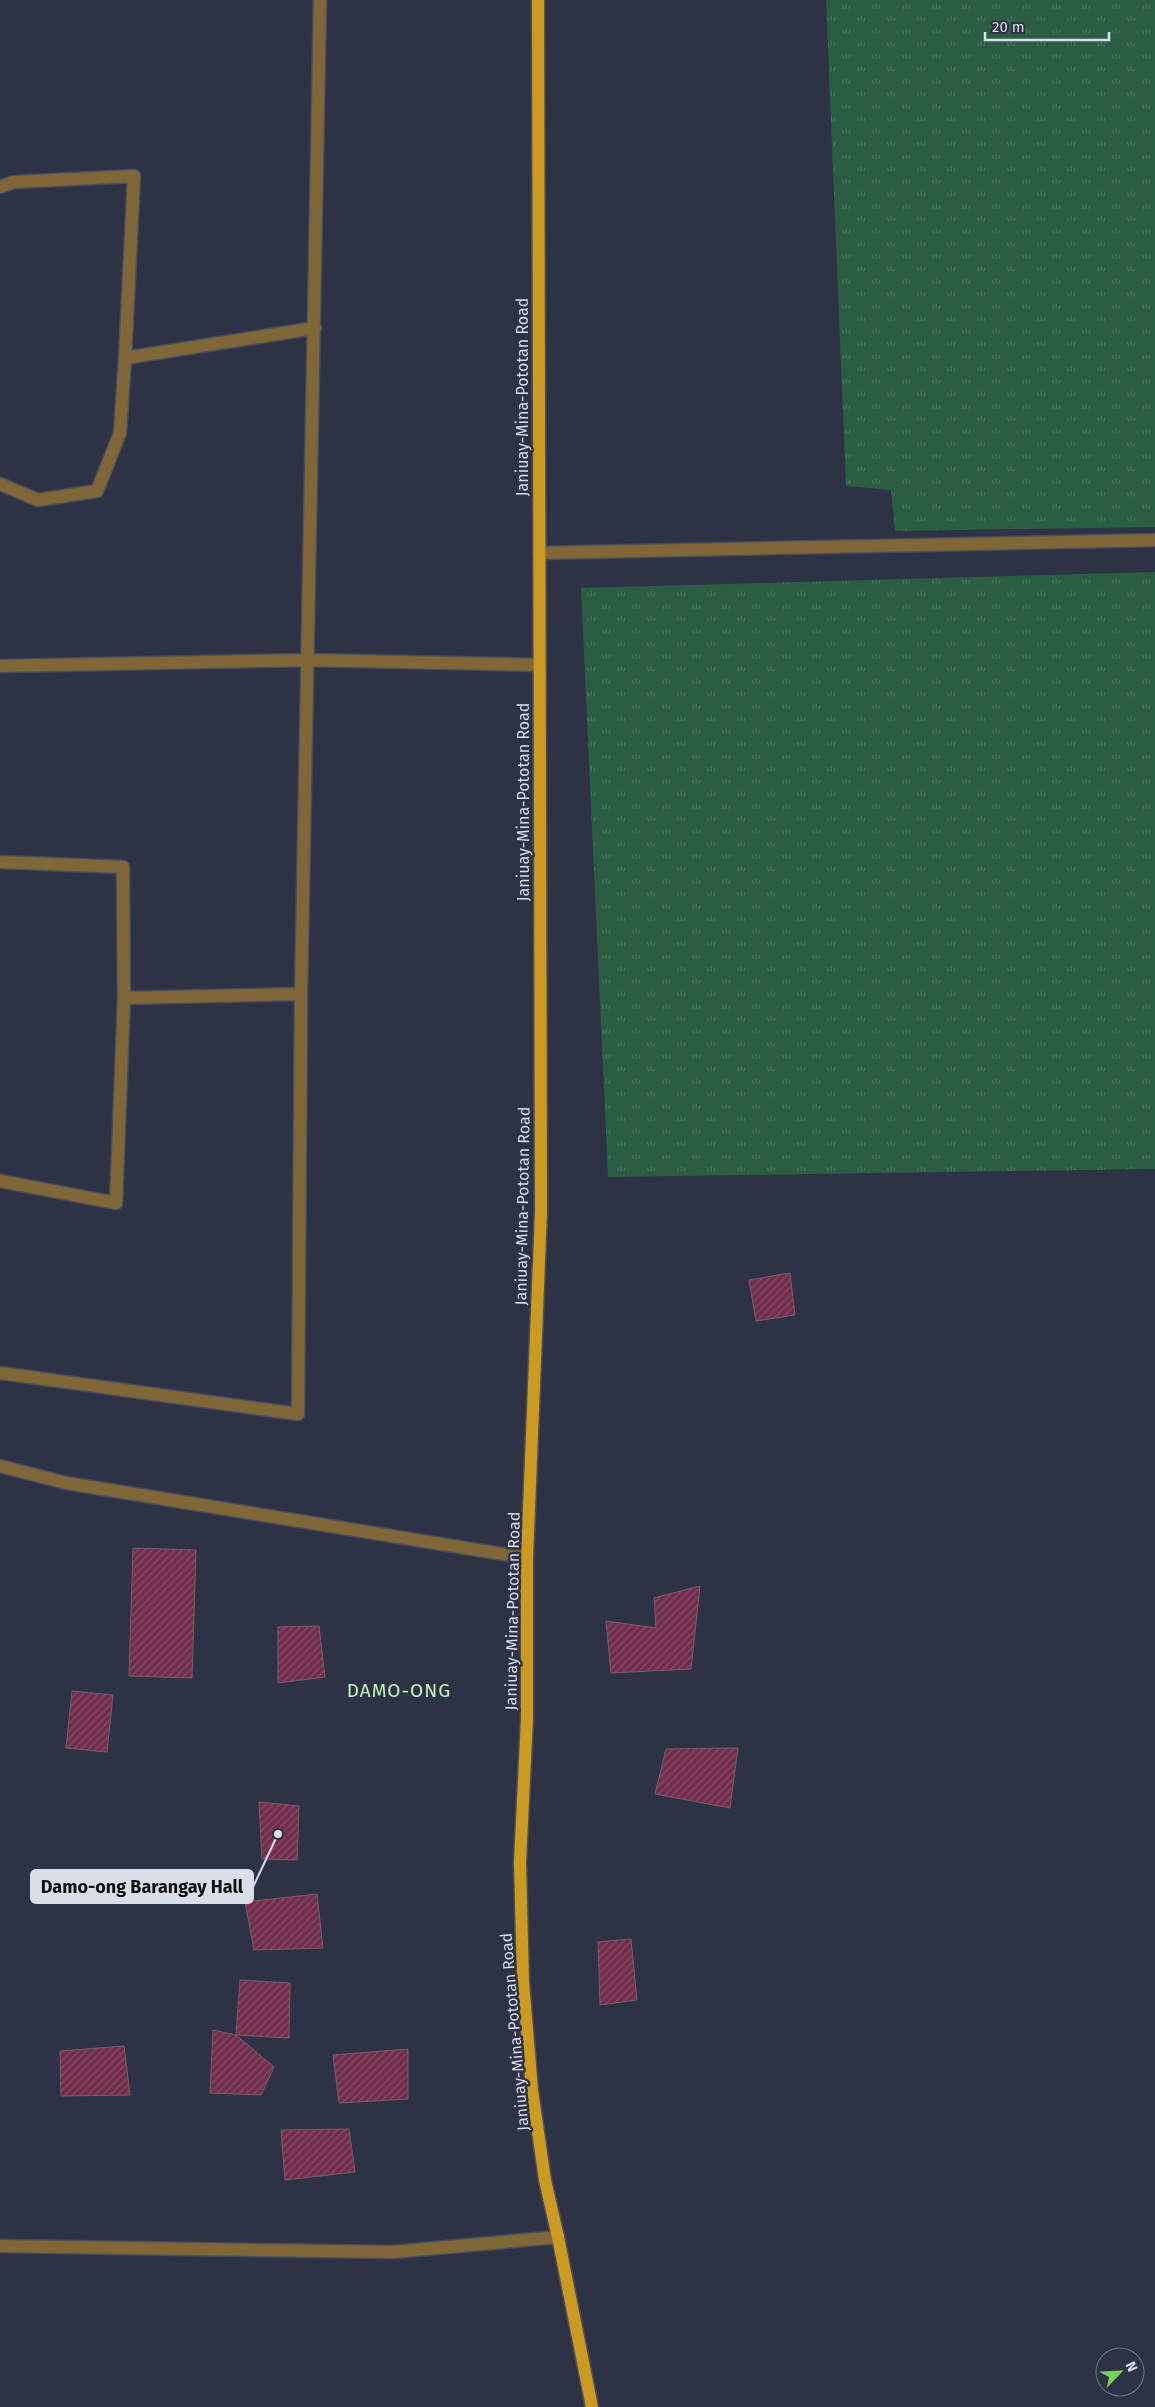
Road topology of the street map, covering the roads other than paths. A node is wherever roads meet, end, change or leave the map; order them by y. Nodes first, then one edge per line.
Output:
1 (320, 0) edge
2 (538, 0) edge
3 (0, 187) edge
4 (315, 328) junction
5 (125, 358) junction
6 (0, 484) edge
7 (1155, 540) edge
8 (539, 553) junction
9 (309, 660) junction
10 (539, 665) junction
11 (0, 666) edge
12 (0, 862) edge
13 (301, 994) junction
14 (124, 998) junction
15 (0, 1181) edge
16 (0, 1373) edge
17 (0, 1466) edge
18 (527, 1558) junction
19 (558, 2238) junction
20 (0, 2246) edge
21 (592, 2407) edge

1 - 4 street
2 - 8 main road, Janiuay-Mina-Pototan Road
3 - 5 street
4 - 5 street
4 - 9 street
5 - 6 street
7 - 8 street
8 - 10 main road, Janiuay-Mina-Pototan Road
9 - 10 street
9 - 11 street
9 - 13 street
10 - 18 main road, Janiuay-Mina-Pototan Road
12 - 14 street
13 - 14 street
13 - 16 street
14 - 15 street
17 - 18 street
18 - 19 main road, Janiuay-Mina-Pototan Road
19 - 20 street
19 - 21 main road, Janiuay-Mina-Pototan Road

